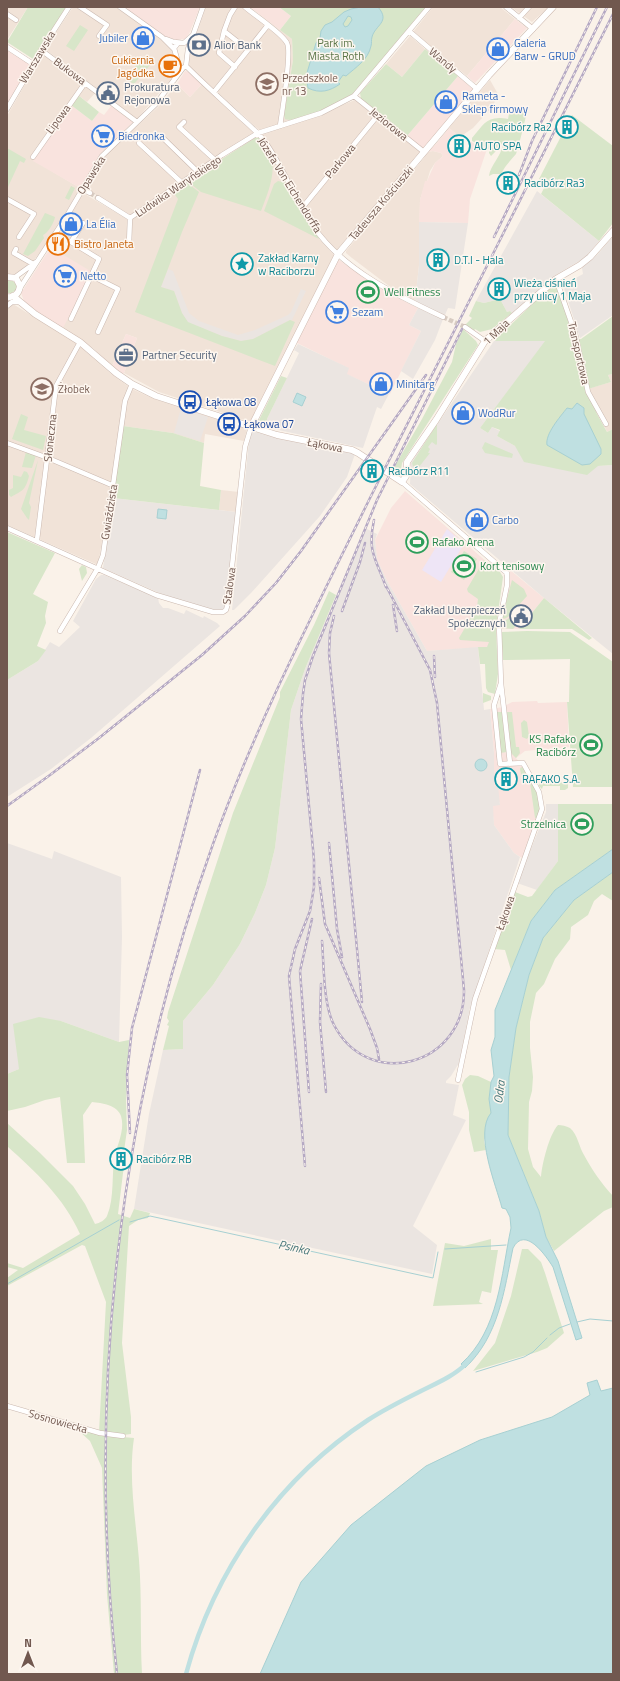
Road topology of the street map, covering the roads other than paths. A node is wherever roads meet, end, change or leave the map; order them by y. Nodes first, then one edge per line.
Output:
1 (69, 7) edge
2 (80, 7) edge
3 (120, 7) edge
4 (203, 7) edge
5 (235, 7) edge
6 (245, 7) edge
7 (429, 7) edge
8 (506, 7) edge
9 (529, 7) edge
10 (553, 7) edge
11 (7, 14) edge
12 (519, 18) junction
13 (16, 20) dead end
14 (268, 25) junction
15 (533, 29) junction
16 (224, 31) junction
17 (409, 32) junction
18 (193, 35) junction
19 (99, 36) dead end
20 (162, 37) junction
21 (178, 42) junction
22 (184, 43) junction
23 (7, 47) edge
24 (174, 49) junction
25 (188, 49) junction
26 (41, 50) junction
27 (248, 50) junction
28 (33, 64) junction
29 (182, 67) junction
30 (235, 67) junction
31 (85, 83) junction
32 (477, 89) junction
33 (214, 92) junction
34 (354, 96) junction
35 (7, 109) edge
36 (378, 115) junction
37 (137, 122) junction
38 (184, 122) dead end
39 (280, 126) junction
40 (258, 133) junction
41 (162, 137) dead end
42 (139, 143) dead end
43 (424, 152) junction
44 (32, 157) dead end
45 (215, 160) junction
46 (198, 172) junction
47 (182, 183) junction
48 (82, 189) junction
49 (90, 194) tunnel mouth
50 (98, 198) tunnel mouth
51 (7, 199) edge
52 (302, 208) junction
53 (130, 218) junction
54 (83, 223) dead end
55 (613, 231) edge
56 (19, 237) dead end
57 (129, 244) dead end
58 (16, 249) dead end
59 (338, 254) junction
60 (34, 264) junction
61 (9, 276) edge
62 (92, 276) junction
63 (556, 279) junction
64 (13, 295) edge
65 (22, 304) junction
66 (7, 306) edge
67 (443, 317) tunnel mouth
68 (71, 319) dead end
69 (465, 327) tunnel mouth
70 (98, 332) dead end
71 (485, 341) junction
72 (80, 342) junction
73 (132, 384) junction
74 (606, 424) dead end
75 (252, 427) junction
76 (7, 443) edge
77 (48, 458) junction
78 (402, 482) junction
79 (114, 486) junction
80 (7, 528) edge
81 (37, 540) junction
82 (98, 568) junction
83 (60, 631) dead end
84 (501, 683) junction
85 (497, 698) junction
86 (504, 701) junction
87 (494, 705) junction
88 (510, 763) junction
89 (458, 1080) dead end
90 (7, 1406) edge
91 (123, 1436) dead end

1 - 26 street, Warszawska
2 - 19 street
3 - 20 street
4 - 18 street, Opawska
5 - 16 street
6 - 14 street
7 - 17 street
8 - 12 street
9 - 12 street
10 - 15 main road, Tadeusza Kościuszki
11 - 13 street
12 - 15 street
14 - 27 street
14 - 39 street
15 - 32 main road, Tadeusza Kościuszki
16 - 27 street
16 - 30 street
17 - 32 street, Wandy
17 - 34 street
18 - 22 street, Opawska
18 - 25 street, Opawska
20 - 21 street
20 - 24 street
21 - 22 street
21 - 24 street
22 - 25 street
23 - 28 street
24 - 29 street
25 - 29 street, Opawska
26 - 28 street, Warszawska
26 - 31 street, Bukowa
27 - 30 street
28 - 35 street, Warszawska
29 - 33 street, Józefa Von Eichendorffa
29 - 37 street, Opawska
30 - 33 street
31 - 37 street, Bukowa
31 - 44 street, Lipowa
32 - 43 main road, Tadeusza Kościuszki
33 - 40 street, Józefa Von Eichendorffa
34 - 36 street, Jeziorowa
34 - 39 street, Ludwika Waryńskiego
36 - 43 street, Jeziorowa
36 - 52 street, Parkowa
37 - 48 street, Opawska
38 - 45 street
39 - 40 street, Ludwika Waryńskiego
40 - 45 street, Ludwika Waryńskiego
40 - 52 street, Józefa Von Eichendorffa
41 - 46 street
42 - 47 street
43 - 59 main road, Tadeusza Kościuszki
45 - 46 street, Ludwika Waryńskiego
46 - 47 street, Ludwika Waryńskiego
47 - 53 street, Ludwika Waryńskiego
48 - 49 street
48 - 60 street, Opawska
50 - 53 street, Ludwika Waryńskiego
51 - 56 street
52 - 59 street, Józefa Von Eichendorffa
53 - 57 street
54 - 62 street
55 - 63 main road, 1 Maja
58 - 60 street
59 - 67 street, Józefa Von Eichendorffa
59 - 75 main road, Tadeusza Kościuszki
60 - 61 street, Opawska
60 - 64 street, Opawska
61 - 64 main road
62 - 68 street
62 - 70 street
63 - 71 main road, 1 Maja
63 - 74 street, Transportowa
64 - 65 main road
65 - 66 street
65 - 72 main road, Łąkowa
69 - 71 street
71 - 78 main road, 1 Maja
72 - 73 main road, Łąkowa
72 - 77 street, Słoneczna
73 - 75 main road, Łąkowa
73 - 79 street, Gwiaździsta
75 - 78 main road, Łąkowa
75 - 82 street, Stalowa
76 - 77 street
77 - 79 street
77 - 81 street, Słoneczna
78 - 84 street, Łąkowa
79 - 82 street, Gwiaździsta
80 - 81 street
81 - 82 street
82 - 83 street, Gwiaździsta
84 - 85 street, Łąkowa
84 - 86 street, Łąkowa
85 - 86 street
85 - 87 street, Łąkowa
86 - 87 street
86 - 88 street, Łąkowa
87 - 88 street, Łąkowa
88 - 89 street, Łąkowa
90 - 91 street, Sosnowiecka

